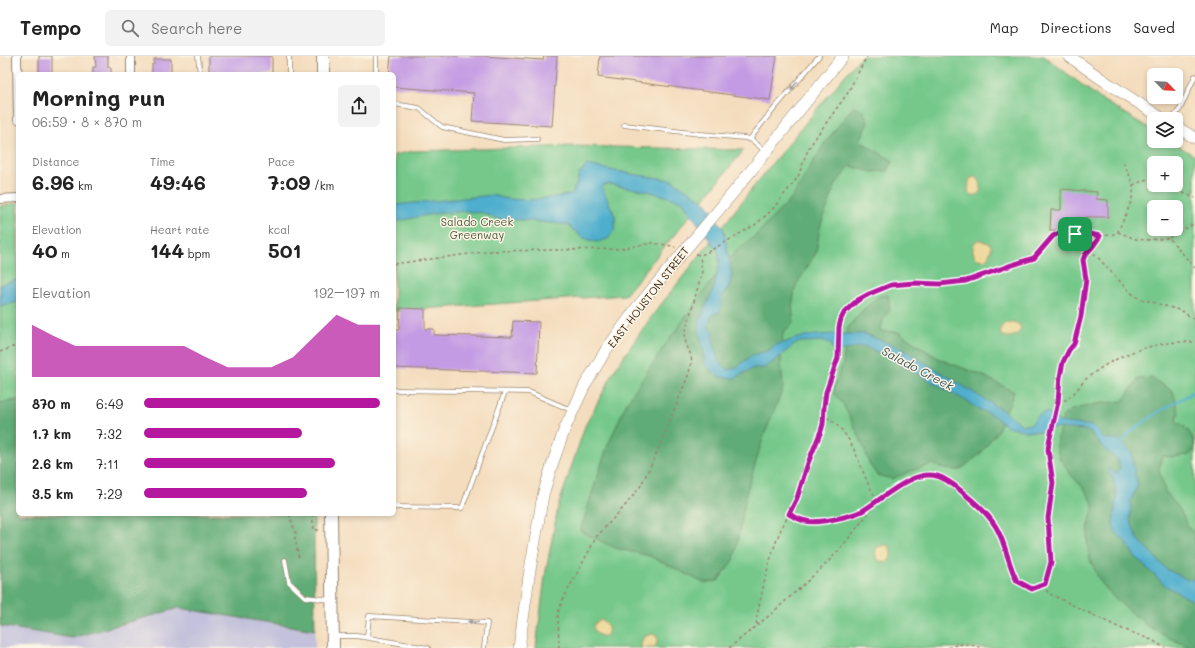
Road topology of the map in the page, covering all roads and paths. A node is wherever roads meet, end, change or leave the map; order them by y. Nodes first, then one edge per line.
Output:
1 (17, 56) edge
2 (131, 56) edge
3 (198, 56) edge
4 (289, 56) edge
5 (323, 56) edge
6 (376, 56) edge
7 (819, 56) edge
8 (843, 56) edge
9 (867, 56) edge
10 (1069, 56) edge
11 (17, 72) edge
12 (131, 72) edge
13 (200, 72) edge
14 (289, 72) edge
15 (324, 72) edge
16 (376, 72) edge
17 (1195, 76) edge
18 (396, 104) edge
19 (1151, 112) edge
20 (1178, 112) edge
21 (624, 125) dead end
22 (1183, 131) edge
23 (1195, 138) edge
24 (537, 139) dead end
25 (750, 140) junction
26 (766, 152) junction
27 (1122, 160) dead end
28 (1147, 179) edge
29 (1133, 186) junction
30 (1181, 192) edge
31 (16, 198) edge
32 (1195, 198) edge
33 (0, 199) edge
34 (1195, 223) edge
35 (1118, 232) junction
36 (1100, 236) junction
37 (1169, 238) junction
38 (680, 249) dead end
39 (1090, 249) junction
40 (692, 253) dead end
41 (700, 255) junction
42 (396, 264) edge
43 (1195, 268) edge
44 (1195, 320) edge
45 (1195, 342) edge
46 (16, 346) edge
47 (0, 352) edge
48 (396, 390) edge
49 (505, 392) junction
50 (1058, 402) junction
51 (573, 411) junction
52 (824, 416) junction
53 (878, 501) junction
54 (396, 507) edge
55 (789, 514) junction
56 (290, 516) edge
57 (312, 516) edge
58 (331, 516) edge
59 (331, 531) junction
60 (298, 559) dead end
61 (285, 560) dead end
62 (1045, 584) junction
63 (332, 600) junction
64 (757, 625) junction
65 (332, 636) junction
66 (367, 637) junction
67 (333, 648) edge
68 (428, 648) edge
69 (484, 648) edge
70 (519, 648) edge
71 (559, 648) edge
72 (729, 648) edge
73 (948, 648) edge
74 (982, 648) edge
75 (1165, 648) edge

1 - 11 street
2 - 12 street
3 - 13 lane
4 - 14 lane
5 - 15 main road
6 - 16 lane
7 -> 25 lane
8 - 26 main road, EAST HOUSTON STREET
9 - 41 path
10 - 19 main road
17 - 20 lane
18 - 24 lane
21 - 25 lane
22 - 23 main road
25 - 26 lane
26 - 51 main road, EAST HOUSTON STREET, bridge
27 - 29 path
28 - 29 path
29 - 35 path
30 - 32 path
31 - 33 street
34 - 37 path
35 - 36 path
35 - 37 path
36 - 39 path
36 - 52 path
37 - 43 path
38 - 42 path
39 - 44 path
39 - 50 path
40 - 41 path
41 - 71 path
45 - 50 path
46 - 47 path
48 - 49 lane
49 - 51 lane
49 - 54 lane
50 - 62 path
51 - 70 main road, EAST HOUSTON STREET
52 - 53 path
52 - 55 path
53 - 55 path
53 - 62 path
53 - 64 path
55 - 64 path
56 - 60 path
57 - 59 path
58 - 59 main road
59 - 63 main road
61 - 63 lane
62 - 75 path
63 - 65 main road
64 - 72 path
65 - 66 lane
65 - 67 main road
66 - 68 lane
69 -> 66 lane
73 - 74 path

